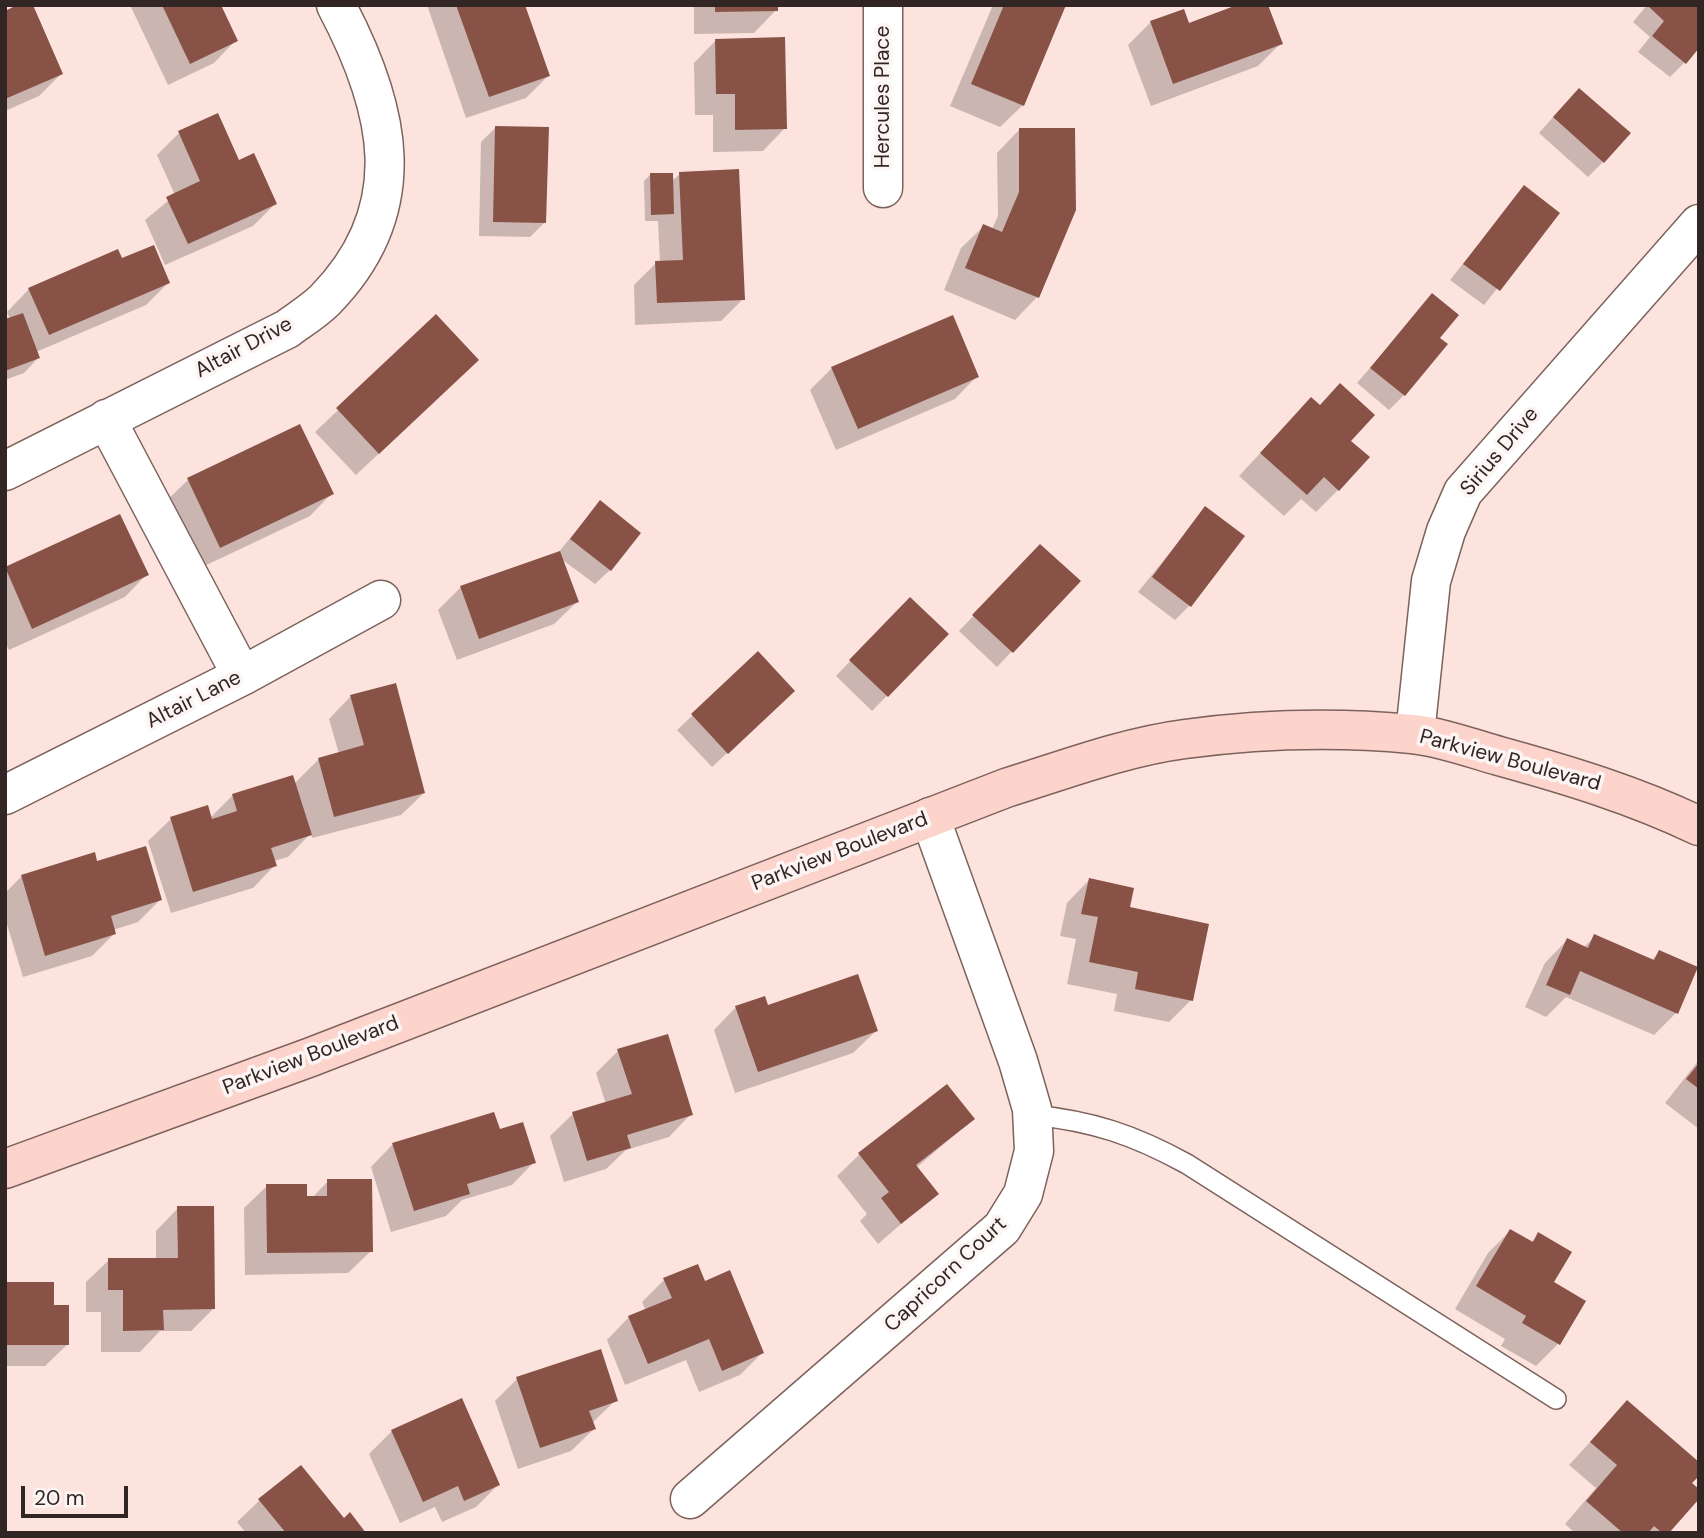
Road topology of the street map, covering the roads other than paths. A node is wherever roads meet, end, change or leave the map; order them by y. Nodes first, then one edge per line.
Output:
1 (336, 5) edge
2 (883, 5) edge
3 (883, 188) dead end
4 (1699, 224) edge
5 (106, 419) junction
6 (5, 471) edge
7 (381, 600) dead end
8 (242, 676) junction
9 (1415, 734) junction
10 (5, 795) edge
11 (930, 817) junction
12 (1699, 826) edge
13 (1032, 1115) junction
14 (5, 1169) edge
15 (1556, 1399) dead end
16 (690, 1499) dead end

1 - 5 street, Altair Drive
2 - 3 street, Hercules Place
4 - 9 street, Sirius Drive
5 - 6 street, Altair Drive
5 - 8 street
7 - 8 street, Altair Lane
8 - 10 street, Altair Lane
9 - 11 street, Parkview Boulevard
9 - 12 street, Parkview Boulevard
11 - 13 street, Capricorn Court
11 - 14 street, Parkview Boulevard
13 - 15 lane
13 - 16 street, Capricorn Court

